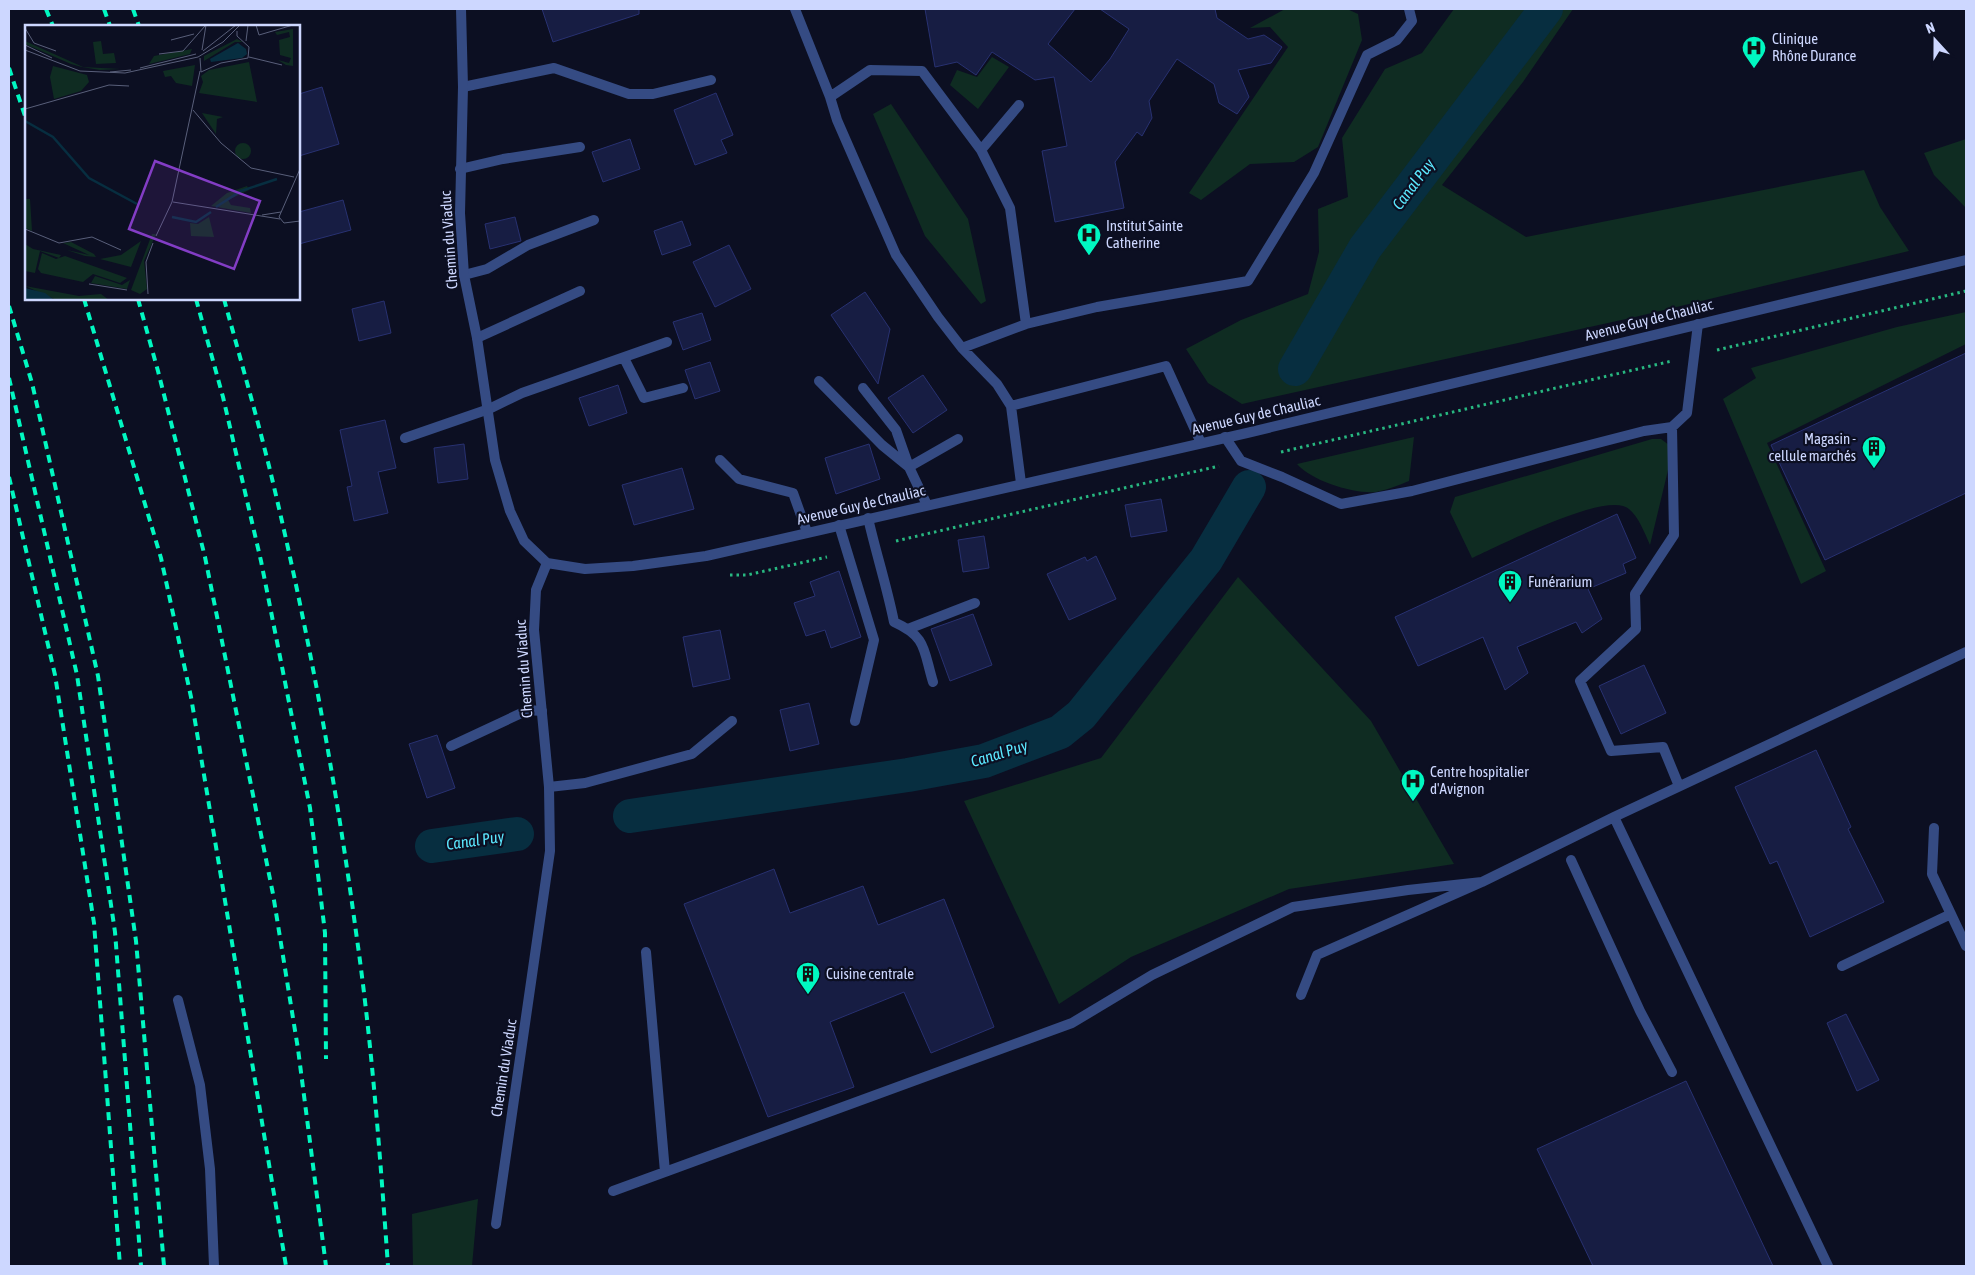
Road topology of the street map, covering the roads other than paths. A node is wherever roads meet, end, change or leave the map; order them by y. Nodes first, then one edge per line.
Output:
1 (461, 9) edge
2 (795, 9) edge
3 (1409, 9) edge
4 (711, 80) dead end
5 (463, 86) junction
6 (830, 97) junction
7 (1019, 105) dead end
8 (580, 147) dead end
9 (981, 150) junction
10 (460, 169) junction
11 (594, 220) dead end
12 (1966, 260) edge
13 (464, 275) junction
14 (580, 290) dead end
15 (1026, 324) junction
16 (1698, 324) junction
17 (477, 338) junction
18 (667, 342) dead end
19 (962, 348) junction
20 (624, 358) junction
21 (819, 381) dead end
22 (683, 388) dead end
23 (863, 388) dead end
24 (1011, 406) junction
25 (489, 409) junction
26 (1672, 427) junction
27 (1226, 437) junction
28 (406, 438) dead end
29 (958, 439) dead end
30 (1201, 443) junction
31 (720, 460) dead end
32 (909, 468) junction
33 (1020, 483) junction
34 (927, 505) junction
35 (868, 518) junction
36 (839, 525) junction
37 (807, 532) junction
38 (547, 562) junction
39 (975, 603) dead end
40 (908, 628) junction
41 (1966, 652) edge
42 (933, 682) dead end
43 (542, 711) junction
44 (732, 721) dead end
45 (855, 721) dead end
46 (451, 746) dead end
47 (1679, 786) junction
48 (549, 788) junction
49 (1614, 816) junction
50 (1934, 828) dead end
51 (1571, 860) dead end
52 (1482, 882) junction
53 (1951, 914) junction
54 (1966, 946) edge
55 (646, 952) dead end
56 (1842, 966) dead end
57 (1301, 995) dead end
58 (178, 1000) dead end
59 (1672, 1072) dead end
60 (665, 1172) junction
61 (613, 1190) dead end
62 (496, 1224) dead end
63 (214, 1266) edge
64 (1828, 1266) edge

1 - 5 street, Chemin du Viaduc
2 - 6 street
3 - 15 street
4 - 5 street
5 - 10 street, Chemin du Viaduc
6 - 9 street
6 - 19 street
7 - 9 street
8 - 10 street
9 - 15 street
10 - 13 street, Chemin du Viaduc
11 - 13 street
12 - 16 street, Avenue Guy de Chauliac
13 - 17 street, Chemin du Viaduc
14 - 17 street
15 - 19 street
16 - 26 street
16 - 27 street, Avenue Guy de Chauliac
17 - 25 street, Chemin du Viaduc
18 - 20 street
19 - 24 street
20 - 22 street
20 - 25 street
21 - 32 street
23 - 32 street
24 - 30 street
24 - 33 street
25 - 28 street
25 - 38 street, Chemin du Viaduc
26 - 27 street
26 - 47 street
27 - 30 street, Avenue Guy de Chauliac
29 - 32 street
30 - 33 street, Avenue Guy de Chauliac
31 - 37 street
32 - 34 street
33 - 34 street, Avenue Guy de Chauliac
34 - 35 street, Avenue Guy de Chauliac
35 - 36 street, Avenue Guy de Chauliac
35 - 40 street
36 - 37 street, Avenue Guy de Chauliac
36 - 45 street
37 - 38 street, Avenue Guy de Chauliac
38 - 43 street, Chemin du Viaduc
39 - 40 street
40 - 42 street
41 - 47 street
43 - 46 street
43 - 48 street, Chemin du Viaduc
44 - 48 street
47 - 49 street
48 - 62 street, Chemin du Viaduc
49 - 52 street
49 - 64 street
50 - 53 street
51 - 59 street
52 - 57 street
52 - 60 street
53 - 54 street
53 - 56 street
55 - 60 street
58 - 63 street
60 - 61 street

